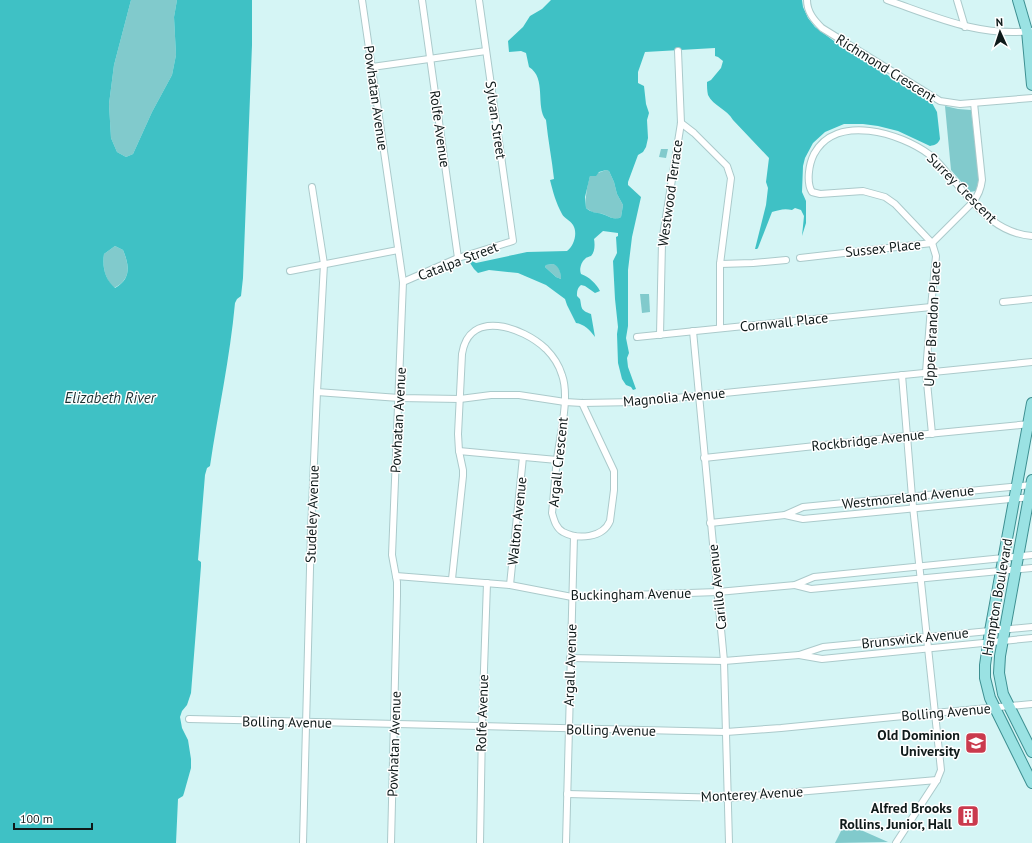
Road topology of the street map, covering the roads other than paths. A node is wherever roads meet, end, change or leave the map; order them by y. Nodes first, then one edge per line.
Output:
1 (362, 0) edge
2 (422, 0) edge
3 (479, 0) edge
4 (807, 0) edge
5 (887, 0) edge
6 (957, 0) edge
7 (1018, 0) edge
8 (965, 27) junction
9 (1029, 31) edge
10 (486, 51) junction
11 (678, 51) dead end
12 (430, 58) junction
13 (372, 67) junction
14 (1032, 86) edge
15 (1032, 98) edge
16 (974, 103) junction
17 (681, 124) junction
18 (809, 185) joint
19 (312, 187) dead end
20 (973, 202) junction
21 (1032, 236) edge
22 (513, 241) joint
23 (932, 243) junction
24 (398, 250) junction
25 (458, 258) junction
26 (800, 258) dead end
27 (786, 260) dead end
28 (324, 264) junction
29 (720, 264) junction
30 (290, 271) dead end
31 (403, 282) junction
32 (1032, 299) edge
33 (1003, 302) dead end
34 (931, 307) junction
35 (720, 328) junction
36 (693, 331) junction
37 (660, 335) junction
38 (637, 337) dead end
39 (1032, 362) edge
40 (926, 372) junction
41 (902, 375) junction
42 (317, 392) junction
43 (698, 394) junction
44 (399, 398) junction
45 (460, 399) junction
46 (565, 402) junction
47 (582, 403) junction
48 (1032, 403) edge
49 (1030, 424) edge
50 (932, 434) junction
51 (907, 436) junction
52 (459, 451) junction
53 (523, 457) junction
54 (704, 458) junction
55 (557, 460) junction
56 (1032, 483) edge
57 (1017, 486) junction
58 (912, 497) junction
59 (1030, 497) edge
60 (1014, 499) junction
61 (913, 508) junction
62 (785, 515) junction
63 (710, 523) junction
64 (574, 536) junction
65 (1032, 555) edge
66 (1018, 557) junction
67 (1004, 558) junction
68 (919, 566) junction
69 (1032, 568) edge
70 (1016, 569) junction
71 (1002, 570) junction
72 (396, 576) junction
73 (920, 578) junction
74 (452, 579) junction
75 (486, 583) junction
76 (510, 585) junction
77 (795, 585) junction
78 (718, 592) junction
79 (572, 597) junction
80 (1032, 627) edge
81 (1005, 629) junction
82 (990, 631) junction
83 (926, 637) junction
84 (1032, 638) edge
85 (1003, 641) junction
86 (988, 642) junction
87 (927, 648) junction
88 (799, 655) junction
89 (570, 658) junction
90 (724, 661) junction
91 (1032, 704) edge
92 (993, 707) junction
93 (1008, 707) junction
94 (934, 712) junction
95 (189, 719) dead end
96 (305, 722) junction
97 (394, 724) junction
98 (482, 727) junction
99 (568, 729) junction
100 (726, 732) junction
101 (1032, 752) edge
102 (937, 780) junction
103 (1032, 783) edge
104 (567, 794) junction
105 (728, 798) junction
106 (303, 843) edge
107 (391, 843) edge
108 (480, 843) edge
109 (566, 843) edge
110 (729, 843) edge
111 (896, 843) edge

1 - 13 street, Powhatan Avenue
2 - 12 street, Rolfe Avenue
3 - 10 street, Sylvan Street
4 - 16 street, Richmond Crescent
5 - 8 street
6 - 8 street
7 - 9 main road
8 - 9 street
9 - 14 main road
10 - 12 street
10 - 22 street, Sylvan Street
11 - 17 street, Westwood Terrace
12 - 13 street
12 - 25 street, Rolfe Avenue
13 - 24 street, Powhatan Avenue
15 - 16 street, Richmond Crescent
16 - 20 street
17 - 29 street
17 - 37 street, Westwood Terrace
18 - 20 street, Surrey Crescent
18 - 23 street, Upper Brandon Place
19 - 28 street, Studeley Avenue
20 - 21 street, Surrey Crescent
20 - 23 street, Sussex Place
22 - 25 street, Catalpa Street
23 - 26 street, Sussex Place
23 - 34 street, Upper Brandon Place
24 - 28 street
24 - 31 street, Powhatan Avenue
25 - 31 street, Catalpa Street
27 - 29 street
28 - 30 street
28 - 42 street, Studeley Avenue
29 - 35 street
31 - 44 street, Powhatan Avenue
32 - 33 street
34 - 35 street, Cornwall Place
34 - 40 street, Upper Brandon Place
35 - 36 street, Cornwall Place
36 - 37 street, Cornwall Place
36 - 43 street, Carillo Avenue
37 - 38 street, Cornwall Place
39 - 40 street, Magnolia Avenue
40 - 41 street, Magnolia Avenue
40 - 50 street, Upper Brandon Place
41 - 43 street, Magnolia Avenue
41 - 51 street, Upper Brandon Place
42 - 44 street, Magnolia Avenue
42 - 96 street, Studeley Avenue
43 - 47 street, Magnolia Avenue
43 - 54 street, Carillo Avenue
44 - 45 street, Magnolia Avenue
44 - 72 street, Powhatan Avenue
45 - 46 street, Magnolia Avenue
45 - 46 street, Argall Crescent
45 - 52 street
46 - 47 street, Magnolia Avenue
46 - 55 street, Argall Crescent
47 - 64 street
48 - 49 main road, Hampton Boulevard
49 - 50 street, Rockbridge Avenue
49 - 57 main road, Hampton Boulevard
50 - 51 street, Rockbridge Avenue
51 - 54 street, Rockbridge Avenue
51 - 58 street, Upper Brandon Place
52 - 53 street
52 - 74 street
53 - 55 street
53 - 76 street, Walton Avenue
54 - 63 street, Carillo Avenue
55 - 64 street, Argall Crescent
56 - 57 street, Westmoreland Avenue
56 - 59 main road, Hampton Boulevard
57 - 58 street, Westmoreland Avenue
57 - 60 main road, Hampton Boulevard
58 - 61 street, Upper Brandon Place
58 - 62 street, Westmoreland Avenue
59 - 60 street, Westmoreland Avenue
59 - 66 main road, Hampton Boulevard
60 - 61 street, Westmoreland Avenue
60 - 67 main road, Hampton Boulevard
61 - 62 street, Westmoreland Avenue
61 - 68 street, Upper Brandon Place
62 - 63 street, Westmoreland Avenue
63 - 78 street, Carillo Avenue
64 - 79 street, Argall Avenue
65 - 66 street, Buckingham Avenue
66 - 67 street, Buckingham Avenue
66 - 70 main road, Hampton Boulevard
67 - 68 street, Buckingham Avenue
67 - 71 main road, Hampton Boulevard
68 - 73 street, Upper Brandon Place
68 - 77 street, Buckingham Avenue
69 - 70 street, Buckingham Avenue
70 - 71 street, Buckingham Avenue
70 - 81 main road, Hampton Boulevard
71 - 73 street, Buckingham Avenue
71 - 82 main road, Hampton Boulevard
72 - 74 street, Buckingham Avenue
72 - 97 street, Powhatan Avenue
73 - 77 street, Buckingham Avenue
73 - 83 street, Upper Brandon Place
74 - 75 street, Buckingham Avenue
75 - 76 street, Buckingham Avenue
75 - 98 street, Rolfe Avenue
76 - 79 street, Buckingham Avenue
77 - 78 street, Buckingham Avenue
78 - 79 street, Buckingham Avenue
78 - 90 street, Carillo Avenue
79 - 89 street, Argall Avenue
80 - 81 street, Brunswick Avenue
81 - 82 street, Brunswick Avenue
81 - 85 main road, Hampton Boulevard
82 - 83 street, Brunswick Avenue
82 - 86 main road, Hampton Boulevard
83 - 87 street, Upper Brandon Place
83 - 88 street, Brunswick Avenue
84 - 85 street, Brunswick Avenue
85 - 86 street, Brunswick Avenue
85 - 93 main road, Hampton Boulevard
86 - 87 street, Brunswick Avenue
86 - 92 main road, Hampton Boulevard
87 - 88 street, Brunswick Avenue
87 - 94 street, Upper Brandon Place
88 - 90 street, Brunswick Avenue
89 - 90 street, Brunswick Avenue
89 - 99 street, Argall Avenue
90 - 100 street, Carillo Avenue
91 - 93 street, Bolling Avenue
92 - 93 street, Bolling Avenue
92 - 94 street, Bolling Avenue
92 - 103 main road, Hampton Boulevard
93 - 101 main road, Hampton Boulevard
94 - 100 street, Bolling Avenue
94 - 102 street, Upper Brandon Place
95 - 96 street, Bolling Avenue
96 - 97 street, Bolling Avenue
96 - 106 street, Studeley Avenue
97 - 98 street, Bolling Avenue
97 - 107 street, Powhatan Avenue
98 - 99 street, Bolling Avenue
98 - 108 street, Rolfe Avenue
99 - 100 street, Bolling Avenue
99 - 104 street, Argall Avenue
100 - 105 street, Carillo Avenue
102 - 105 street, Monterey Avenue
102 - 111 street
104 - 105 street, Monterey Avenue
104 - 109 street, Argall Avenue
105 - 110 street, Carillo Avenue

